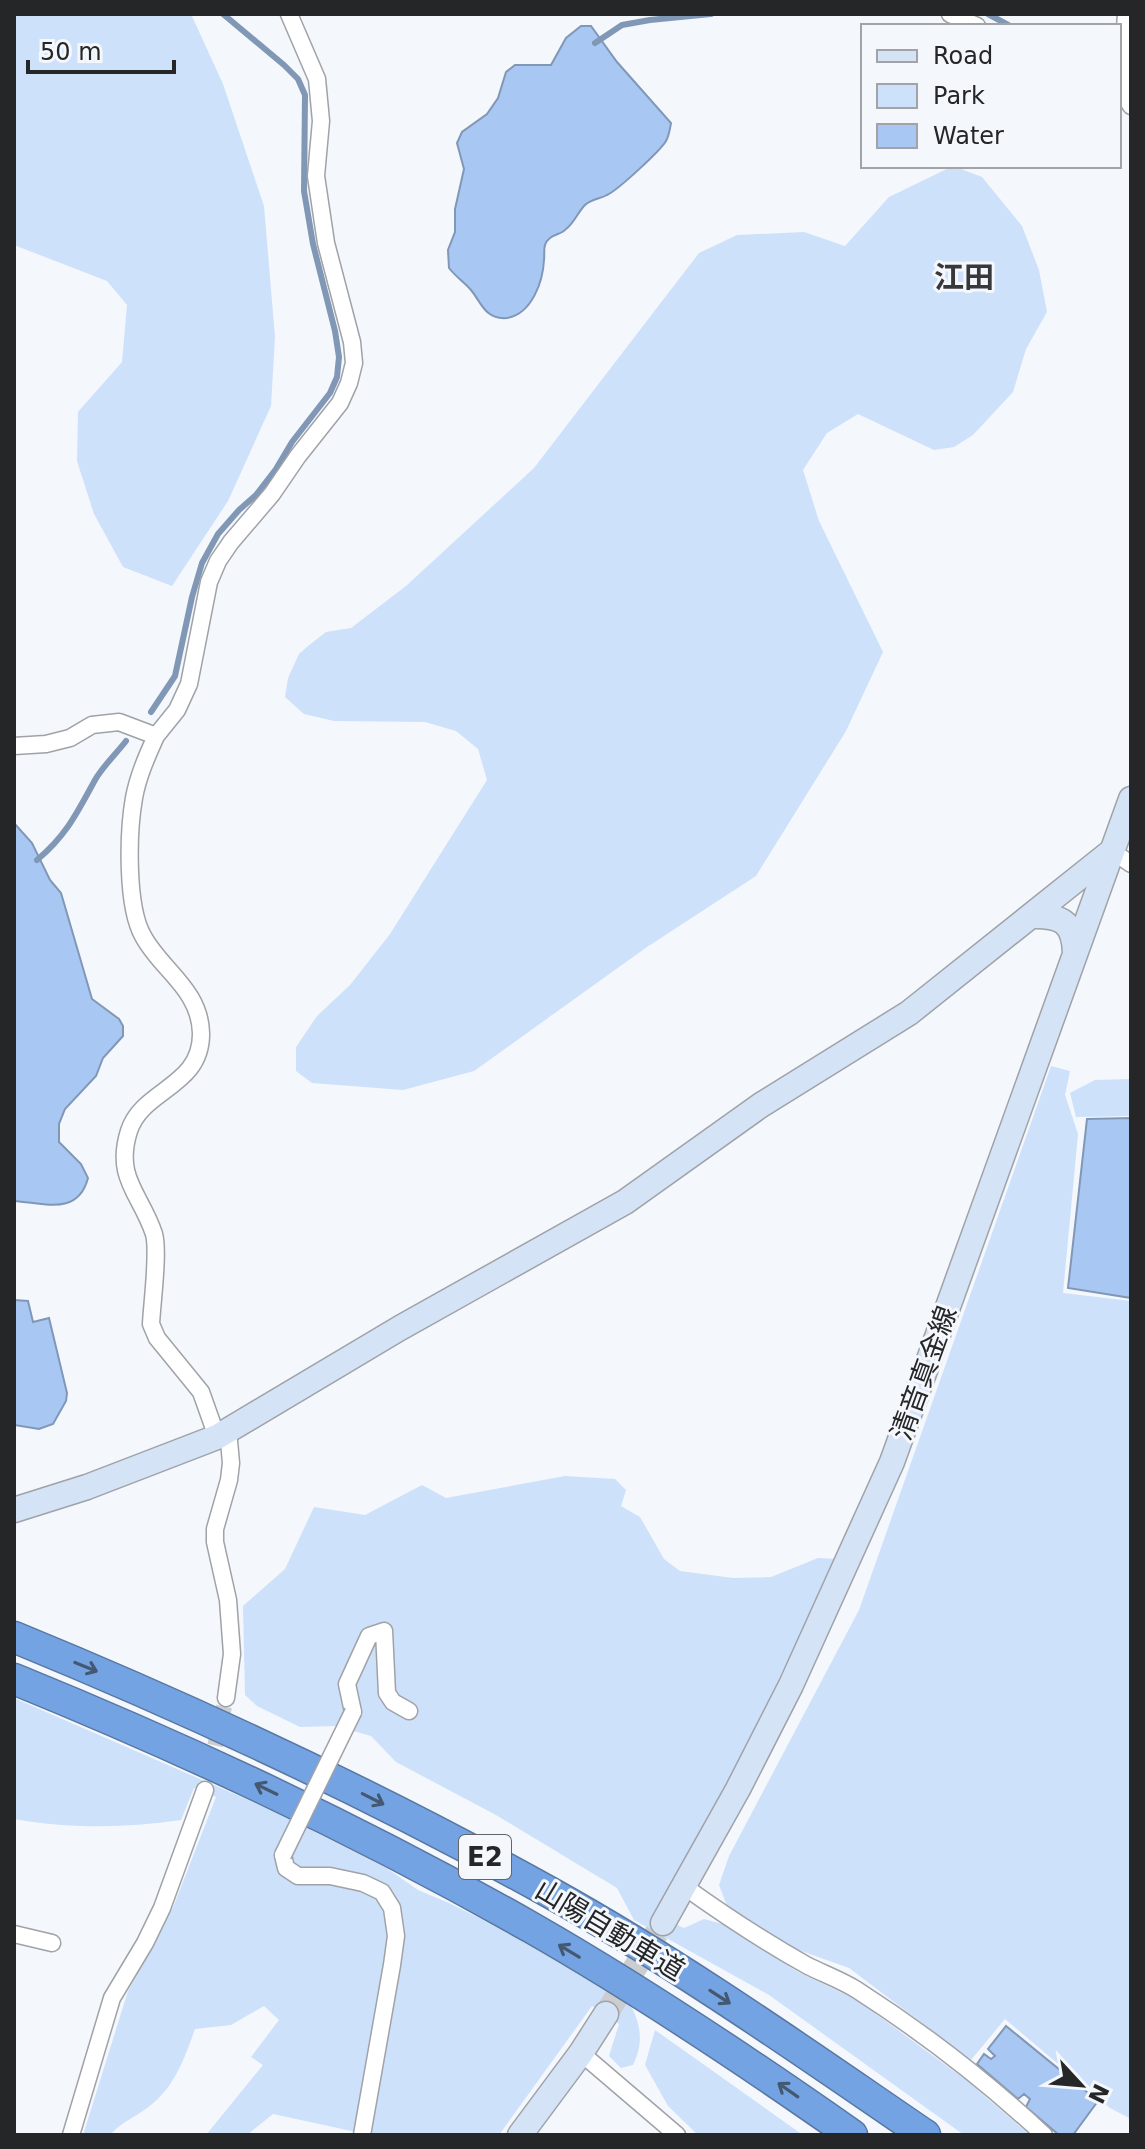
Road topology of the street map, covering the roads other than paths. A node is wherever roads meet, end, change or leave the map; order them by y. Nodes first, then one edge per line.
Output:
1 (289, 14) edge
2 (950, 14) edge
3 (1126, 14) edge
4 (972, 24) edge
5 (1121, 76) edge
6 (156, 736) junction
7 (14, 746) edge
8 (1131, 799) edge
9 (1123, 844) edge
10 (1031, 916) junction
11 (1075, 953) junction
12 (222, 1434) junction
13 (14, 1510) edge
14 (14, 1637) edge
15 (14, 1679) edge
16 (226, 1698) tunnel mouth
17 (409, 1711) dead end
18 (205, 1790) tunnel mouth
19 (685, 1887) junction
20 (663, 1923) tunnel mouth
21 (14, 1934) edge
22 (52, 1943) dead end
23 (606, 2014) tunnel mouth
24 (581, 2053) junction
25 (71, 2135) edge
26 (362, 2135) edge
27 (520, 2135) edge
28 (677, 2135) edge
29 (852, 2135) edge
30 (925, 2135) edge
31 (1044, 2135) edge

1 - 6 street
2 - 4 street
3 - 5 street
6 - 7 street
6 - 12 street
8 - 9 main road, 清音真金線
9 - 10 main road
9 - 11 main road, 清音真金線
10 - 11 main road
10 - 12 main road
11 - 19 main road, 清音真金線
12 - 13 main road
12 - 16 street
14 -> 30 highway, 山陽自動車道 / E2
29 -> 15 highway, 山陽自動車道 / E2
17 - 26 street, bridge
18 - 25 street
19 - 20 main road, 清音真金線
19 - 31 street
21 - 22 street
23 - 24 main road
24 - 27 main road
24 - 28 street

